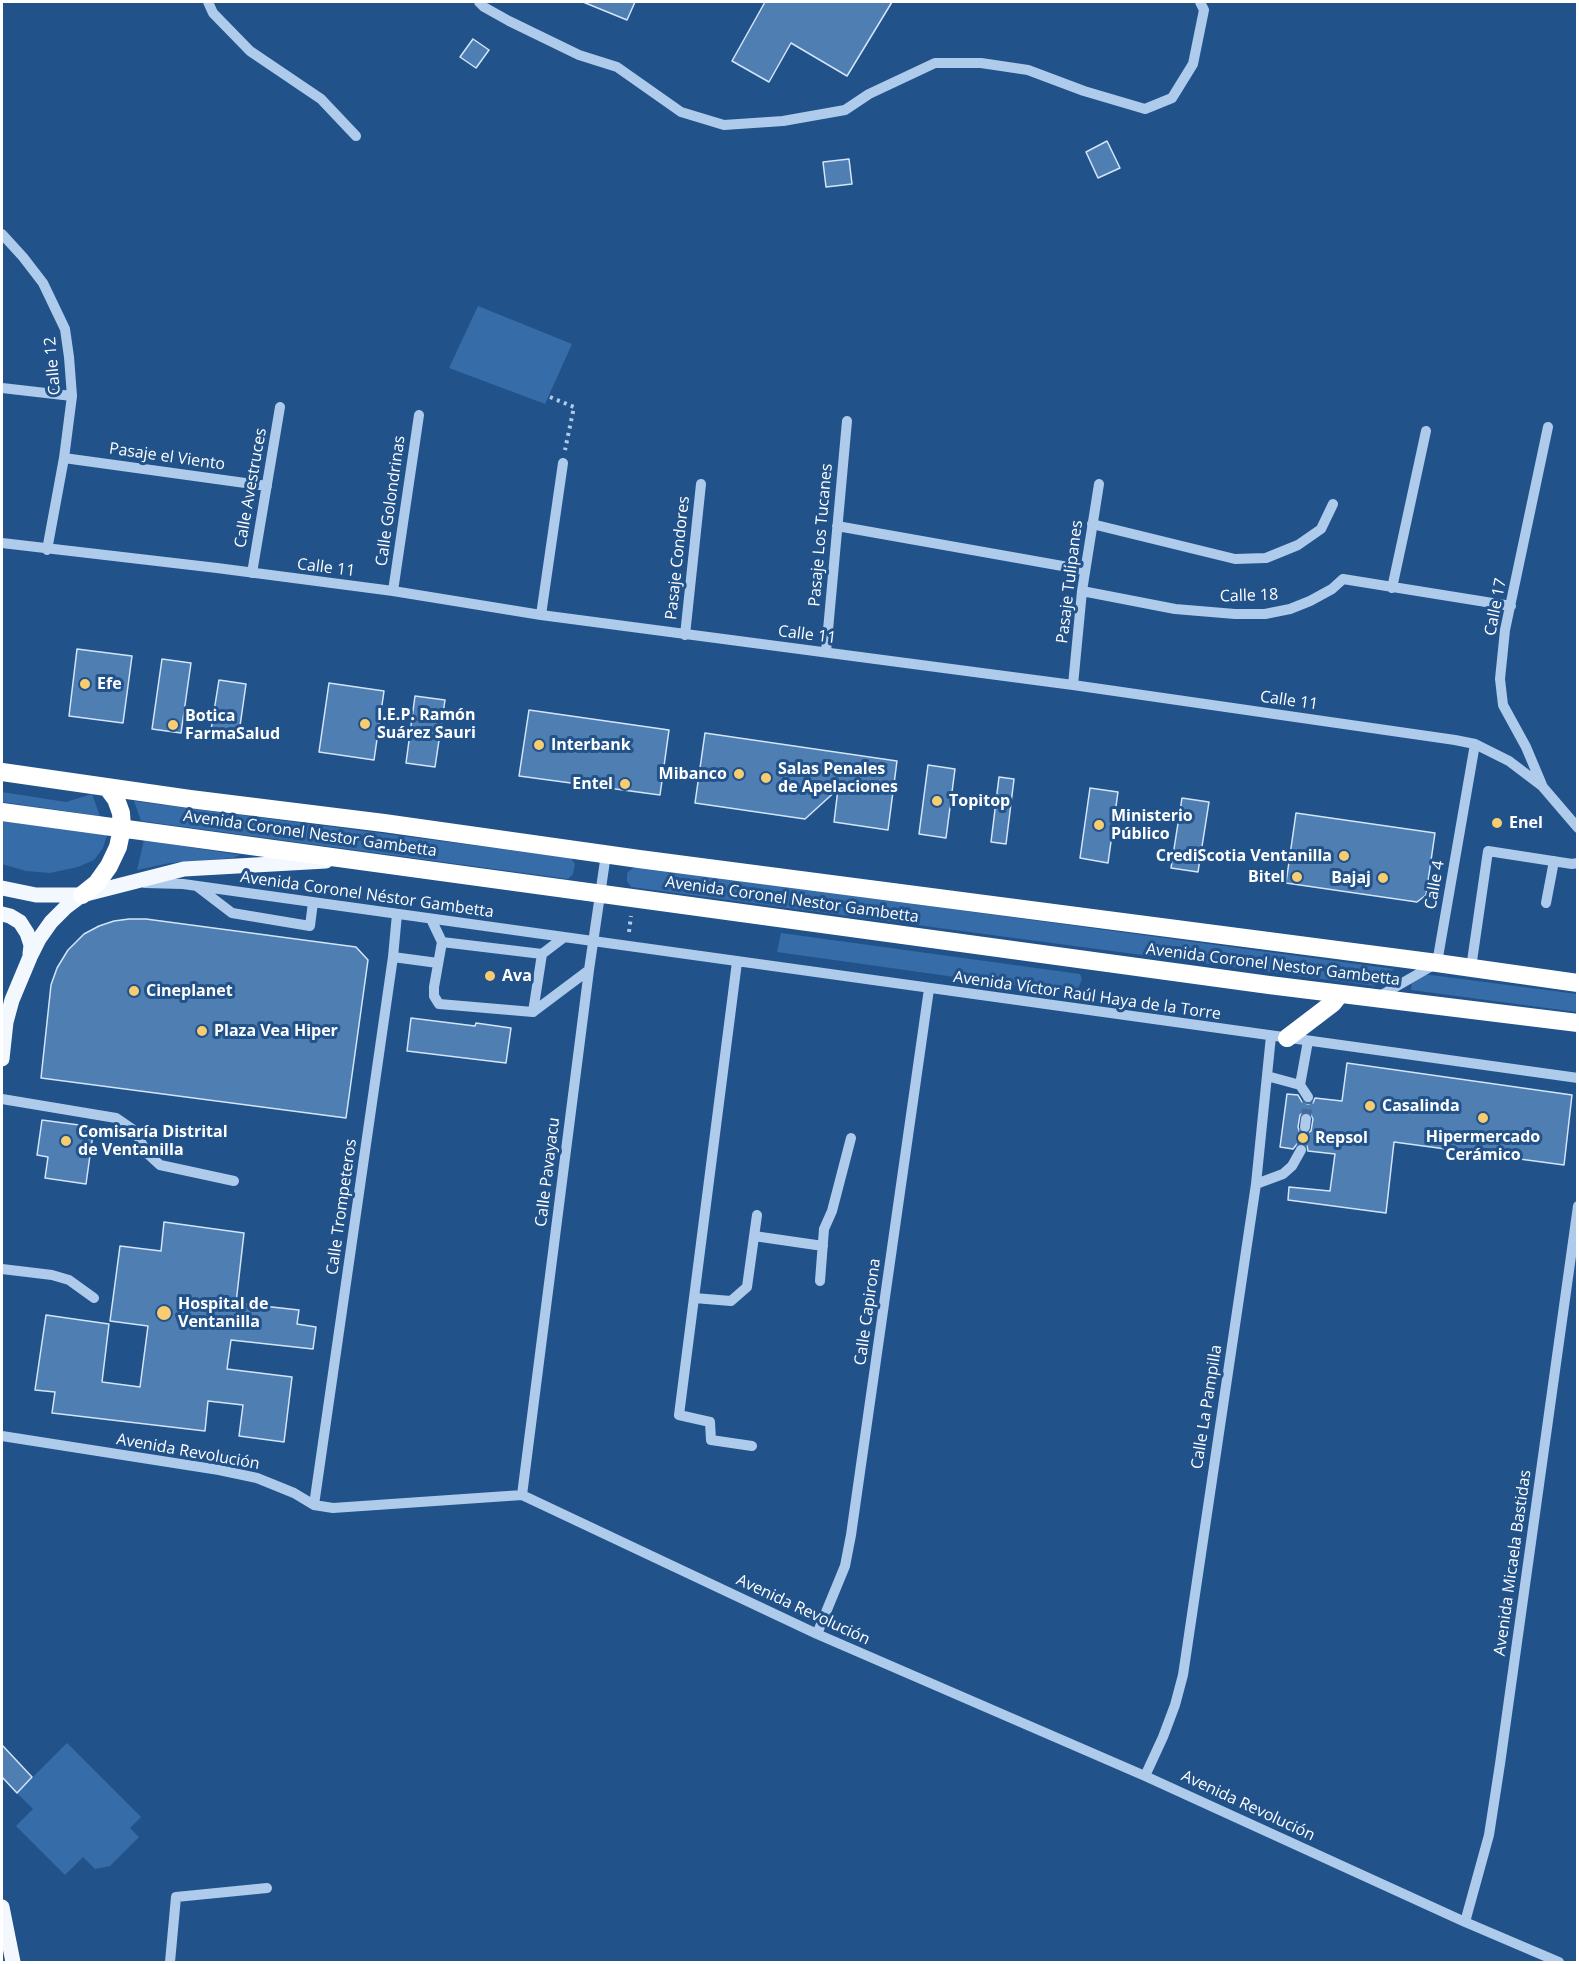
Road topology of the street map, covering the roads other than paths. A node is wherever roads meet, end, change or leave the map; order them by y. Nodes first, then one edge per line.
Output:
1 (208, 2) edge
2 (479, 2) edge
3 (1200, 2) edge
4 (356, 136) dead end
5 (2, 234) edge
6 (2, 388) edge
7 (72, 396) junction
8 (280, 407) dead end
9 (419, 415) dead end
10 (847, 421) dead end
11 (1548, 427) dead end
12 (1426, 431) dead end
13 (64, 458) junction
14 (563, 463) road end
15 (701, 484) dead end
16 (1099, 484) dead end
17 (267, 486) junction
18 (1333, 504) dead end
19 (1092, 524) junction
20 (837, 526) junction
21 (2, 543) edge
22 (47, 550) junction
23 (1085, 570) junction
24 (252, 573) junction
25 (1392, 588) junction
26 (393, 591) junction
27 (1082, 591) junction
28 (1511, 606) junction
29 (541, 615) junction
30 (685, 635) junction
31 (826, 652) junction
32 (1073, 685) junction
33 (1475, 744) junction
34 (2, 772) edge
35 (2, 780) edge
36 (75, 782) junction
37 (1542, 786) junction
38 (107, 787) junction
39 (2, 812) edge
40 (122, 828) junction
41 (1578, 828) edge
42 (606, 854) junction
43 (350, 859) junction
44 (1554, 861) junction
45 (1578, 863) edge
46 (136, 882) junction
47 (196, 885) junction
48 (2, 888) edge
49 (600, 893) junction
50 (82, 895) junction
51 (313, 902) junction
52 (1546, 903) dead end
53 (2, 914) edge
54 (397, 914) junction
55 (431, 919) junction
56 (563, 938) junction
57 (442, 942) junction
58 (593, 942) junction
59 (542, 954) junction
60 (30, 957) junction
61 (393, 957) junction
62 (737, 962) junction
63 (438, 963) junction
64 (1437, 963) junction
65 (1471, 968) junction
66 (589, 970) junction
67 (1578, 982) edge
68 (929, 989) junction
69 (1340, 994) junction
70 (1377, 997) junction
71 (533, 1012) junction
72 (1578, 1023) edge
73 (1279, 1037) junction
74 (1308, 1041) junction
75 (2, 1059) edge
76 (1267, 1076) junction
77 (1578, 1078) edge
78 (1300, 1085) junction
79 (1308, 1097) tunnel mouth
80 (2, 1099) edge
81 (851, 1138) dead end
82 (1301, 1150) tunnel mouth
83 (234, 1181) dead end
84 (1256, 1184) junction
85 (1578, 1206) edge
86 (757, 1215) dead end
87 (754, 1236) junction
88 (823, 1245) junction
89 (2, 1269) edge
90 (820, 1281) dead end
91 (94, 1298) dead end
92 (694, 1298) junction
93 (2, 1436) edge
94 (752, 1446) dead end
95 (522, 1495) junction
96 (314, 1505) junction
97 (817, 1634) junction
98 (1145, 1776) junction
99 (267, 1888) dead end
100 (2, 1907) edge
101 (1465, 1922) junction
102 (13, 1962) edge
103 (170, 1962) edge
104 (1559, 1962) edge

1 - 4 street
2 - 3 street
5 - 7 street, Calle 12
6 - 7 street
7 - 13 street, Calle 12
8 - 17 street, Calle Avestruces
9 - 26 street, Calle Golondrinas
10 - 20 street, Pasaje Los Tucanes
11 - 28 street, Calle 17
12 - 25 street
13 - 17 street, Pasaje el Viento
13 - 22 street, Calle 12
14 - 29 street
15 - 30 street, Pasaje Condores
16 - 19 street, Pasaje Tulipanes
17 - 24 street, Calle Avestruces
18 - 19 street
19 - 23 street, Pasaje Tulipanes
20 - 23 street
20 - 31 street, Pasaje Los Tucanes
21 - 22 street, Calle 11
22 - 24 street, Calle 11
23 - 27 street, Pasaje Tulipanes
24 - 26 street, Calle 11
25 - 27 street, Calle 18
25 - 28 street, Calle 18
26 - 29 street, Calle 11
27 - 32 street, Pasaje Tulipanes
28 - 37 street, Calle 17
29 - 30 street, Calle 11
30 - 31 street, Calle 11
31 - 32 street, Calle 11
32 - 33 street, Calle 11
33 - 37 street, Calle 11
33 - 64 street, Calle 4
34 - 36 highway, Avenida Coronel Nestor Gambetta
35 - 36 highway
36 - 38 highway, Avenida Coronel Nestor Gambetta
37 - 41 street, Calle 11
38 - 40 highway
38 - 42 highway, Avenida Coronel Nestor Gambetta
39 - 40 highway, Avenida Coronel Nestor Gambetta
40 - 43 highway, Avenida Coronel Nestor Gambetta
40 - 50 highway
42 - 49 street, Calle Pavayacu
42 - 64 highway, Avenida Coronel Nestor Gambetta
43 - 46 main road
43 - 49 highway, Avenida Coronel Nestor Gambetta
44 - 45 street
44 - 52 street
44 - 65 street
46 - 47 street, Avenida Coronel Néstor Gambetta
46 - 50 main road
47 - 51 street, Avenida Coronel Néstor Gambetta
47 - 51 street
48 - 50 main road
49 - 58 street, Calle Pavayacu
49 - 69 highway, Avenida Coronel Nestor Gambetta
50 - 60 main road
51 - 54 street, Avenida Coronel Néstor Gambetta
53 - 60 main road
54 - 55 street, Avenida Coronel Néstor Gambetta
54 - 61 street, Calle Trompeteros
55 - 56 street, Avenida Coronel Néstor Gambetta
55 - 57 street
56 - 58 street, Avenida Coronel Néstor Gambetta
56 - 59 street
57 - 59 street
57 - 63 street
58 - 62 street, Avenida Víctor Raúl Haya de la Torre
58 - 66 street, Calle Pavayacu
59 - 71 street
60 - 75 main road
61 - 63 street
61 - 96 street, Calle Trompeteros
62 - 68 street, Avenida Víctor Raúl Haya de la Torre
62 - 92 street
63 - 71 street
64 - 65 highway, Avenida Coronel Nestor Gambetta
64 - 70 street
65 - 67 highway, Avenida Coronel Nestor Gambetta
66 - 71 street
66 - 95 street, Calle Pavayacu
68 - 73 street, Avenida Víctor Raúl Haya de la Torre
68 - 97 street, Calle Capirona
69 - 70 highway, Avenida Coronel Nestor Gambetta
69 - 73 highway
70 - 72 highway, Avenida Coronel Nestor Gambetta
73 - 74 street, Avenida Víctor Raúl Haya de la Torre
73 - 76 street, Calle La Pampilla
74 - 77 street, Avenida Víctor Raúl Haya de la Torre
74 - 78 street
76 - 78 street
76 - 84 street, Calle La Pampilla
78 - 79 street
80 - 83 street
81 - 88 street
82 - 84 street
84 - 98 street, Calle La Pampilla
85 - 101 street, Avenida Micaela Bastidas
86 - 87 street
87 - 88 street
87 - 92 street
88 - 90 street
89 - 91 street
92 - 94 street
93 - 96 street, Avenida Revolución
95 - 96 street, Avenida Revolución
95 - 97 street, Avenida Revolución
97 - 98 street, Avenida Revolución
98 - 101 street, Avenida Revolución
99 - 103 street
100 - 102 main road
101 - 104 street, Avenida Revolución

